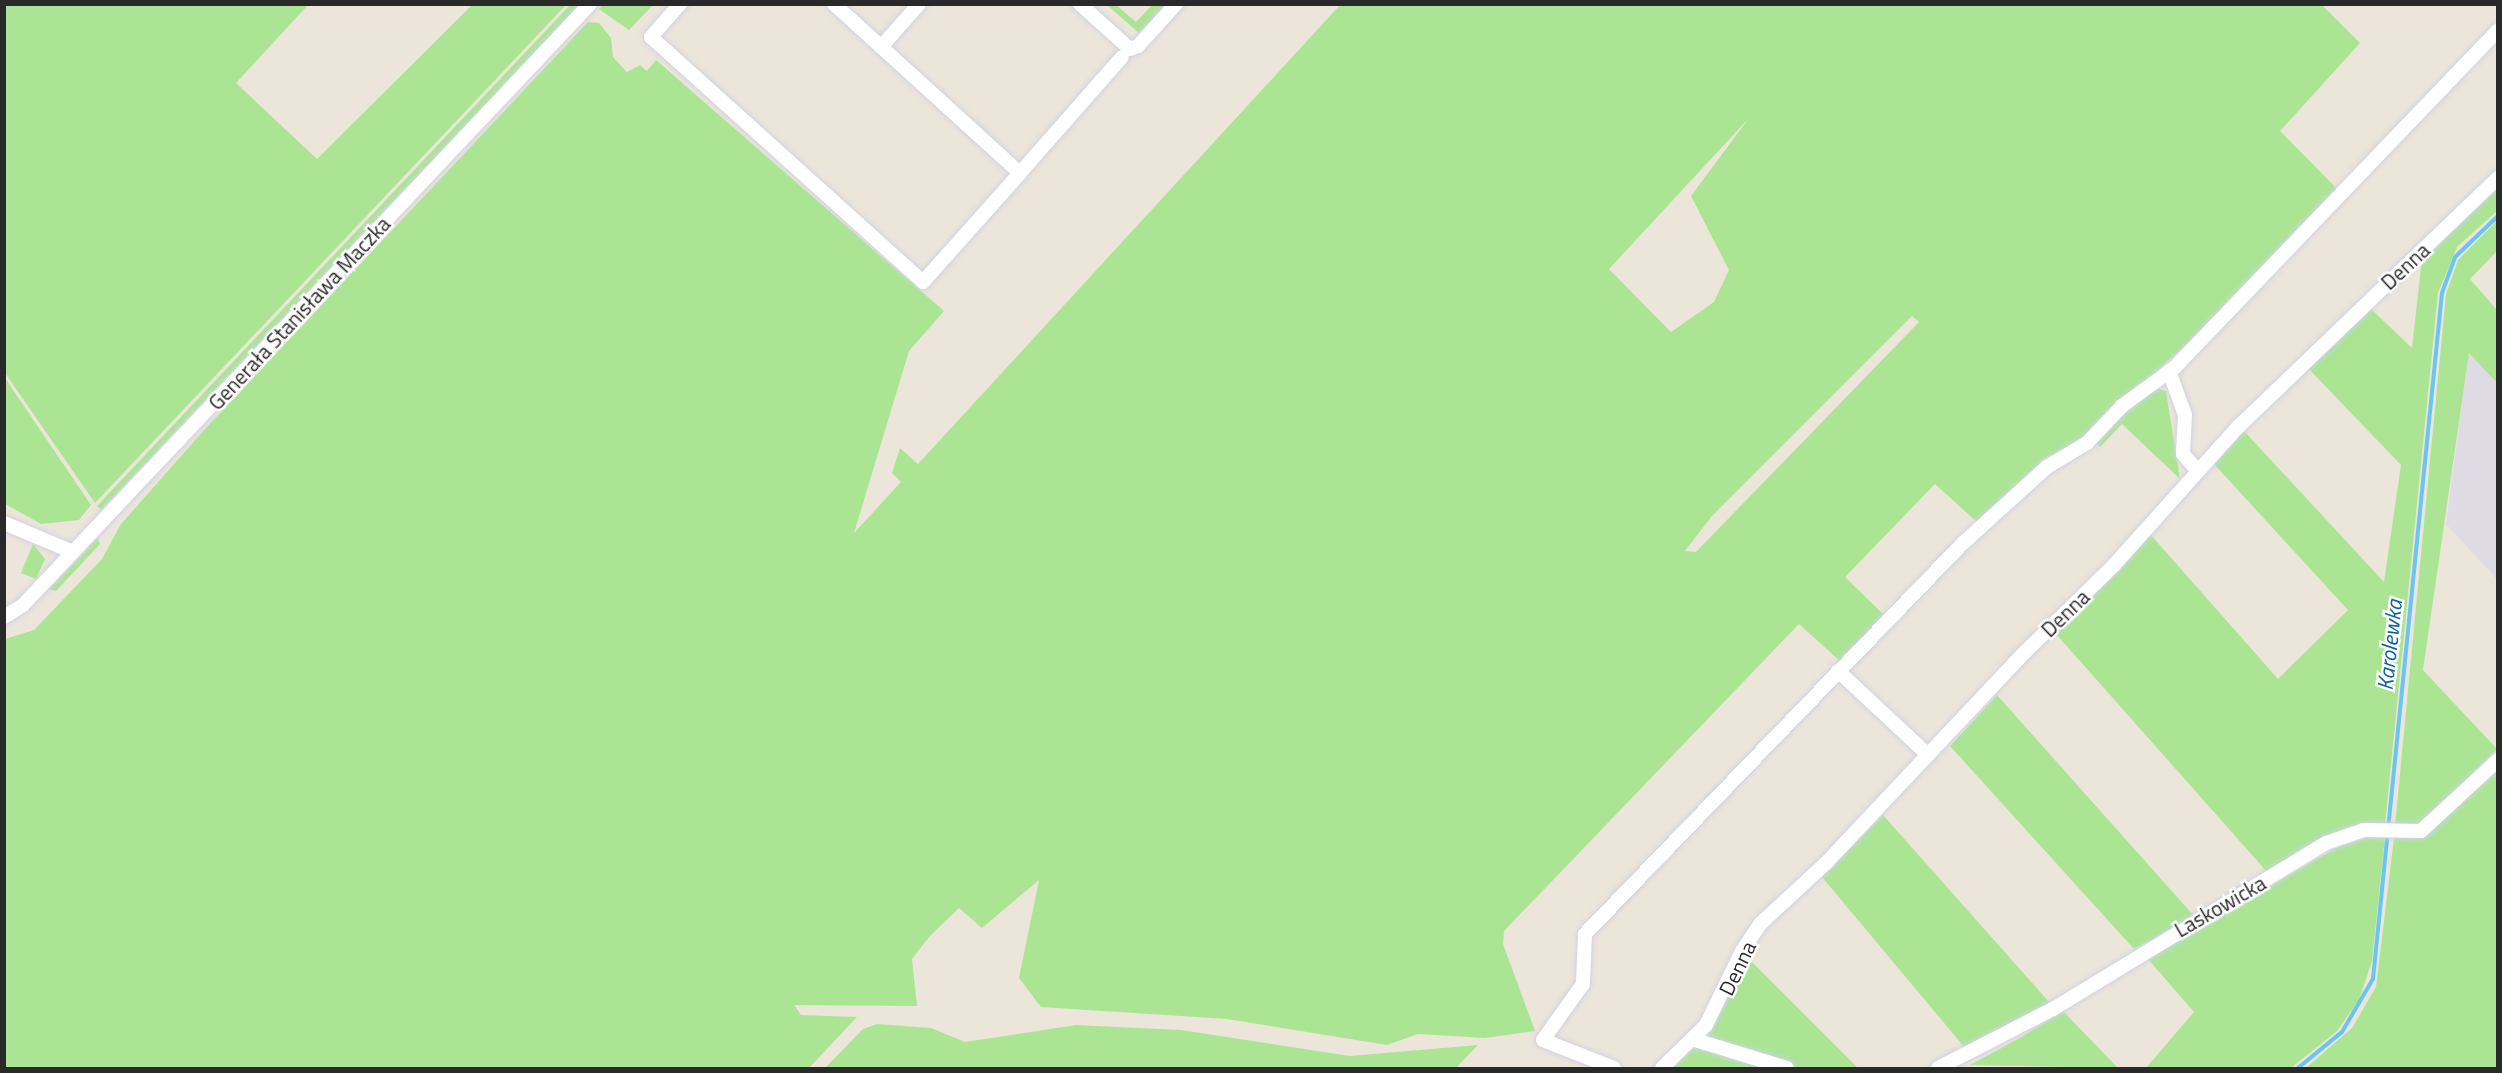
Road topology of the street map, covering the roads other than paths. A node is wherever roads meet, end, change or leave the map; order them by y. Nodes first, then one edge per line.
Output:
1 (590, 4) edge
2 (680, 4) edge
3 (834, 4) edge
4 (919, 4) edge
5 (1080, 4) edge
6 (1176, 4) edge
7 (2498, 30) edge
8 (881, 47) junction
9 (1122, 57) dead end
10 (1020, 173) junction
11 (2498, 178) edge
12 (2169, 371) junction
13 (2197, 471) junction
14 (4, 523) edge
15 (73, 552) junction
16 (4, 617) edge
17 (1838, 671) junction
18 (1928, 755) junction
19 (2498, 760) edge
20 (1692, 1039) junction
21 (1614, 1068) edge
22 (1662, 1068) edge
23 (1788, 1068) edge
24 (1938, 1068) edge

1 - 15 street, Generała Stanisława Maczka
2 - 10 street
3 - 8 street
4 - 8 street
5 - 6 street
7 - 12 street
8 - 10 street
9 - 10 street
11 - 13 street, Denna
12 - 13 street
12 - 17 street
13 - 18 street, Denna
14 - 15 street
15 - 16 street, Generała Stanisława Maczka
17 - 18 street
17 - 21 street
18 - 20 street, Denna
19 - 24 street, Laskowicka
20 - 22 street, Denna
20 - 23 street

